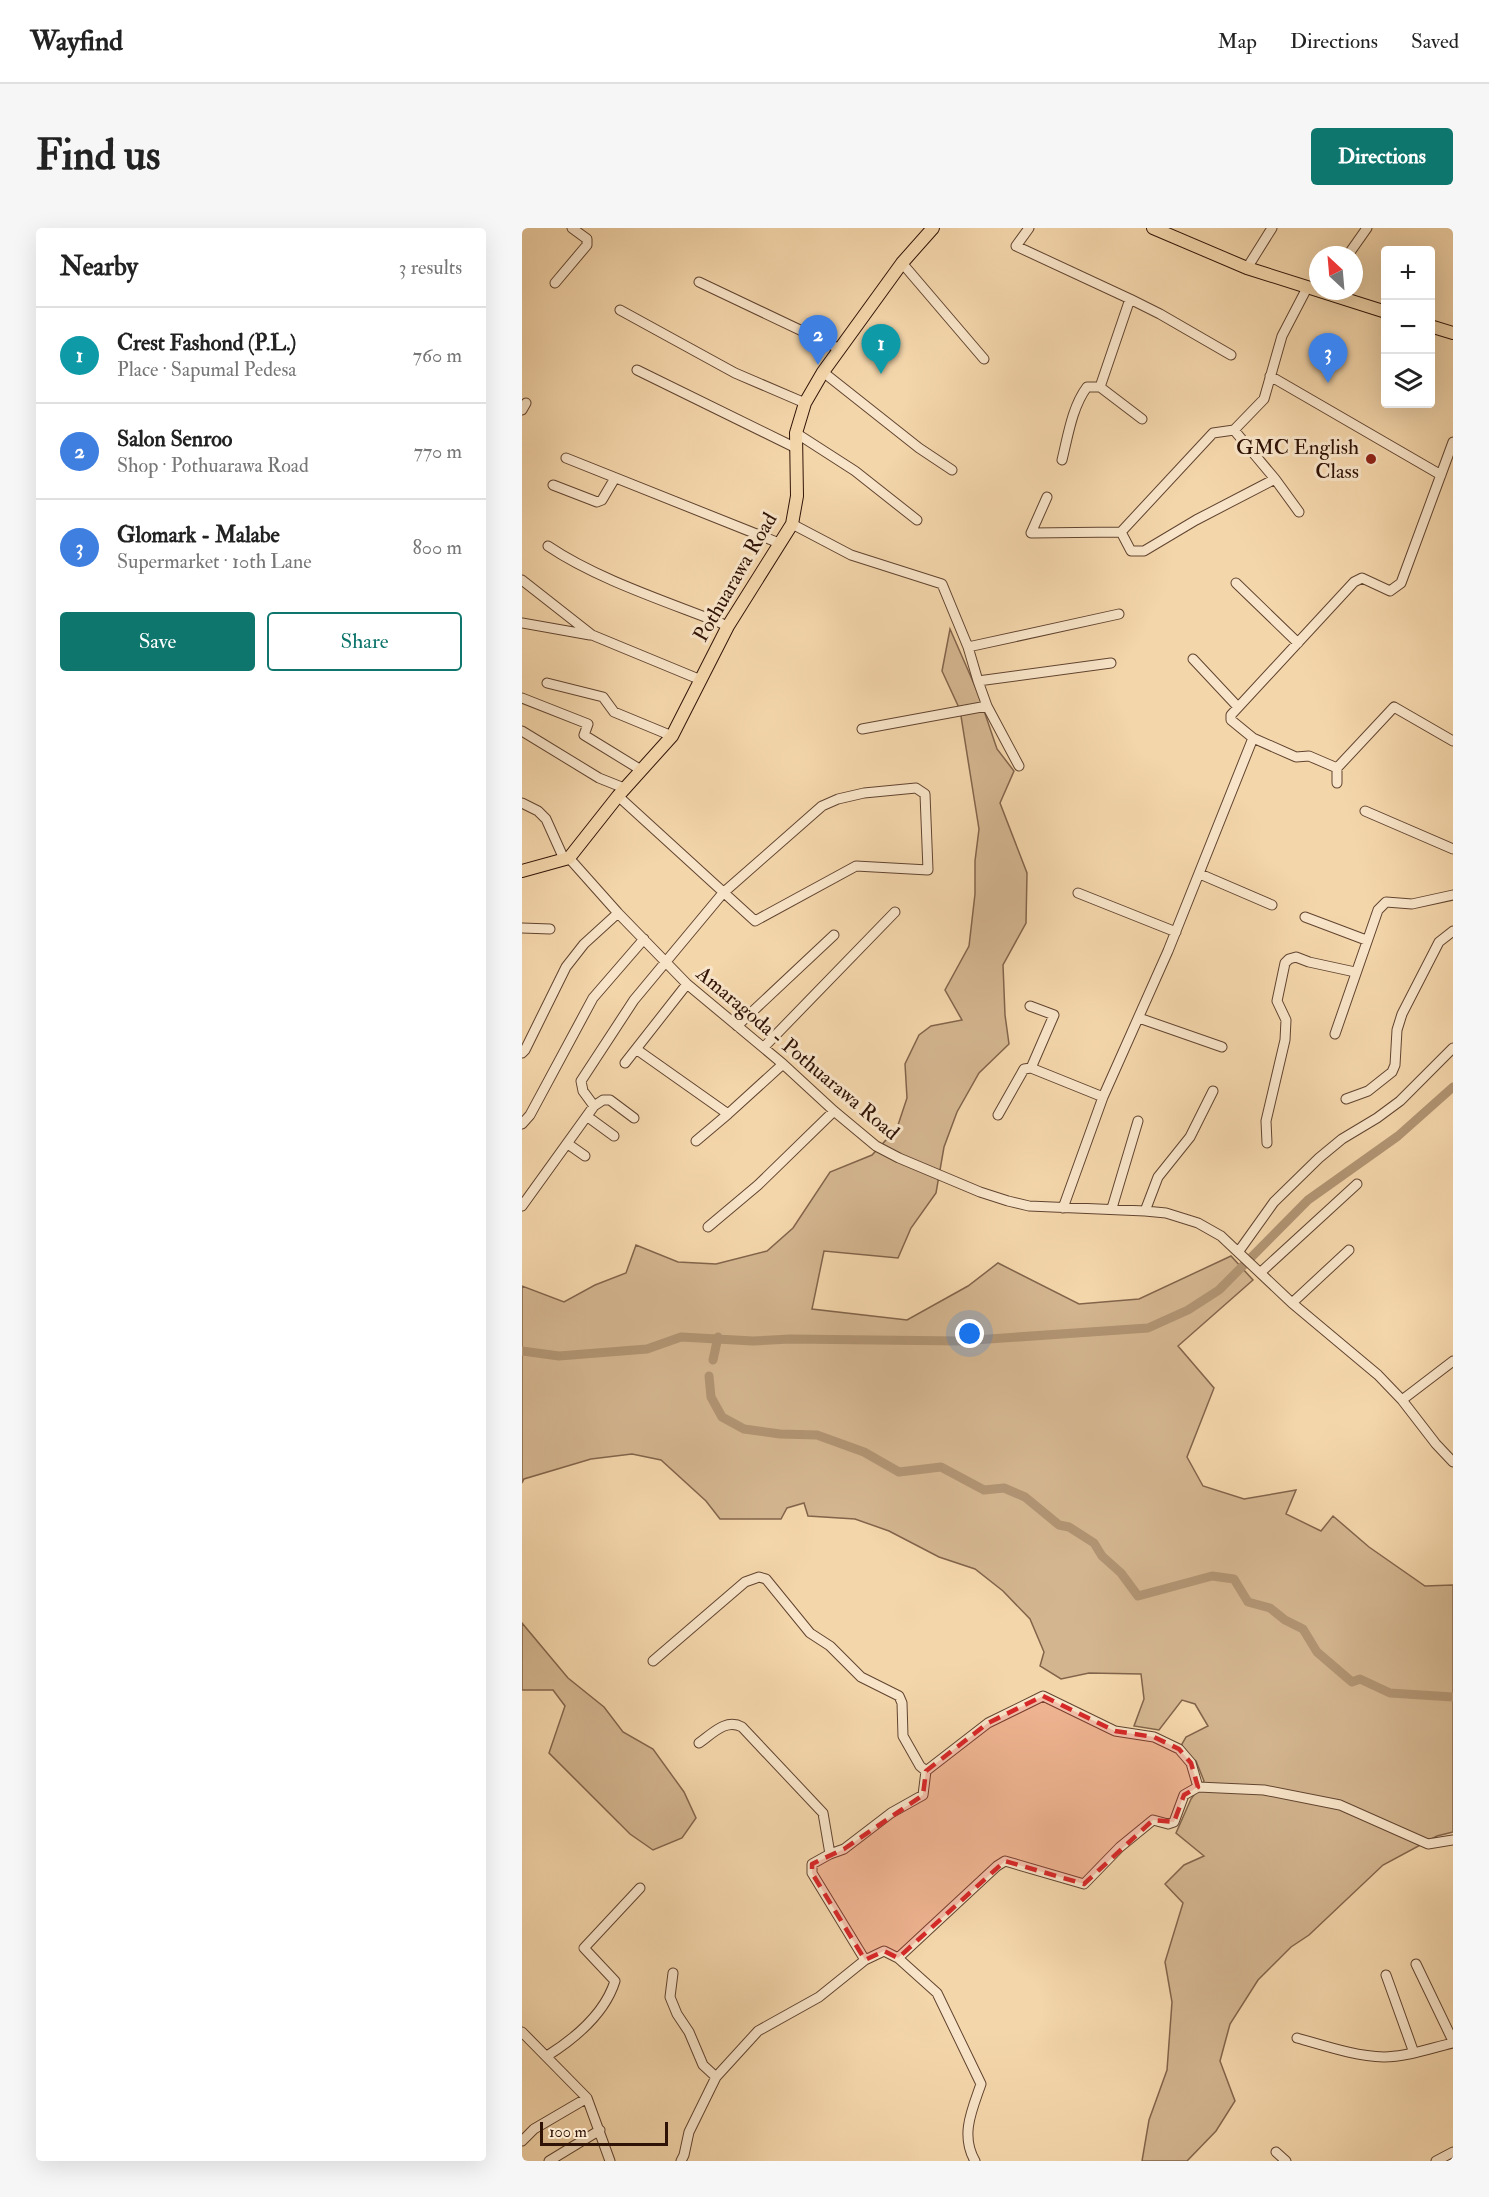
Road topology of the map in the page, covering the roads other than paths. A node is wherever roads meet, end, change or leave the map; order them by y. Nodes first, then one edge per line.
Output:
1 (572, 228) edge
2 (933, 228) edge
3 (1029, 228) edge
4 (1153, 228) edge
5 (1272, 228) edge
6 (1367, 228) edge
7 (1174, 232) edge
8 (1354, 246) edge
9 (902, 263) junction
10 (1247, 268) junction
11 (699, 282) dead end
12 (555, 283) dead end
13 (1307, 288) joint
14 (1130, 300) junction
15 (1347, 300) edge
16 (620, 310) dead end
17 (1381, 310) edge
18 (1435, 327) edge
19 (1453, 333) edge
20 (840, 349) junction
21 (1231, 355) dead end
22 (984, 359) dead end
23 (637, 370) dead end
24 (823, 372) junction
25 (1270, 376) junction
26 (1100, 387) junction
27 (806, 403) junction
28 (1142, 418) dead end
29 (1234, 430) junction
30 (796, 433) junction
31 (1453, 441) edge
32 (796, 448) junction
33 (566, 458) dead end
34 (1062, 460) dead end
35 (952, 470) dead end
36 (1441, 475) junction
37 (615, 478) junction
38 (1275, 479) junction
39 (553, 484) dead end
40 (1047, 497) dead end
41 (1299, 512) dead end
42 (917, 520) dead end
43 (792, 524) junction
44 (1120, 532) junction
45 (779, 543) junction
46 (548, 546) dead end
47 (522, 580) edge
48 (1236, 583) dead end
49 (1119, 614) dead end
50 (522, 623) edge
51 (728, 626) junction
52 (592, 635) junction
53 (1298, 643) junction
54 (968, 647) junction
55 (1193, 659) dead end
56 (1111, 663) dead end
57 (700, 680) junction
58 (978, 681) junction
59 (547, 683) dead end
60 (522, 698) edge
61 (987, 706) junction
62 (1237, 706) junction
63 (862, 729) dead end
64 (522, 731) edge
65 (672, 736) junction
66 (1253, 738) junction
67 (1453, 741) edge
68 (1019, 766) dead end
69 (1337, 768) junction
70 (641, 770) junction
71 (1337, 783) dead end
72 (621, 792) junction
73 (522, 803) edge
74 (1365, 811) dead end
75 (1453, 849) edge
76 (567, 858) junction
77 (522, 871) edge
78 (1200, 874) junction
79 (723, 893) junction
80 (1078, 893) dead end
81 (1452, 898) edge
82 (1272, 905) dead end
83 (895, 912) dead end
84 (618, 913) junction
85 (1305, 917) dead end
86 (522, 928) edge
87 (550, 929) dead end
88 (1453, 931) edge
89 (1176, 932) junction
90 (834, 935) dead end
91 (644, 939) junction
92 (1366, 940) junction
93 (664, 962) junction
94 (1355, 972) junction
95 (687, 984) junction
96 (1029, 1006) dead end
97 (1139, 1018) junction
98 (737, 1026) junction
99 (1335, 1034) dead end
100 (764, 1047) junction
101 (1222, 1047) dead end
102 (1453, 1048) edge
103 (636, 1049) junction
104 (522, 1053) edge
105 (625, 1063) dead end
106 (783, 1064) junction
107 (1031, 1068) junction
108 (1214, 1091) dead end
109 (1103, 1097) junction
110 (1346, 1099) dead end
111 (594, 1106) junction
112 (834, 1111) junction
113 (728, 1114) junction
114 (998, 1115) dead end
115 (588, 1117) junction
116 (634, 1118) dead end
117 (1138, 1121) dead end
118 (522, 1124) edge
119 (614, 1136) dead end
120 (696, 1141) dead end
121 (1267, 1143) dead end
122 (568, 1144) junction
123 (585, 1156) dead end
124 (1357, 1184) dead end
125 (522, 1206) edge
126 (1063, 1208) junction
127 (1112, 1208) junction
128 (1145, 1211) junction
129 (708, 1227) dead end
130 (1348, 1250) dead end
131 (1241, 1254) junction
132 (1260, 1272) junction
133 (1292, 1303) junction
134 (1453, 1361) edge
135 (1402, 1400) junction
136 (1453, 1462) edge
137 (653, 1661) dead end
138 (699, 1743) dead end
139 (926, 1771) junction
140 (1198, 1787) junction
141 (1453, 1840) edge
142 (830, 1854) junction
143 (640, 1888) dead end
144 (898, 1958) junction
145 (865, 1960) junction
146 (1416, 1964) dead end
147 (673, 1973) dead end
148 (1386, 1975) dead end
149 (522, 2032) edge
150 (1297, 2038) dead end
151 (1453, 2042) edge
152 (1414, 2053) junction
153 (547, 2056) junction
154 (716, 2077) junction
155 (587, 2098) junction
156 (600, 2130) junction
157 (522, 2141) edge
158 (1276, 2152) dead end
159 (1453, 2152) edge
160 (549, 2161) edge
161 (610, 2161) edge
162 (681, 2161) edge
163 (975, 2161) edge
164 (1286, 2161) edge
165 (1436, 2161) edge

1 - 12 street
2 - 9 main road, Pothuarawa Road
3 - 14 street
4 - 7 main road
5 - 10 street
6 - 8 street
7 - 10 main road
9 - 20 main road, Pothuarawa Road
9 - 22 street
10 - 13 main road
11 - 20 street
13 - 25 street
14 - 21 street
14 - 26 street
15 - 17 main road
16 - 27 street
18 - 19 main road
20 - 24 main road, Pothuarawa Road
23 - 32 street
24 - 27 main road, Pothuarawa Road
24 - 35 street
25 - 29 street
25 - 36 street
26 - 28 street
26 - 34 street
27 - 30 main road, Pothuarawa Road
29 - 38 street
29 - 44 street
30 - 32 main road, Pothuarawa Road
30 - 42 street
31 - 36 street
32 - 43 main road, Pothuarawa Road
33 - 37 street
36 - 53 street
37 - 39 street
37 - 45 street
38 - 41 street
38 - 44 street
40 - 44 street
43 - 45 main road, Pothuarawa Road
43 - 54 street
45 - 51 main road, Pothuarawa Road
46 - 51 street
47 - 52 street
48 - 53 street
49 - 54 street
50 - 52 street
51 - 57 main road, Pothuarawa Road
52 - 57 street
53 - 62 street
54 - 58 street
55 - 62 street
56 - 58 street
57 - 65 main road, Pothuarawa Road
58 - 61 street
59 - 65 street
60 - 70 street
61 - 63 street
61 - 68 street
62 - 66 street
64 - 72 street
65 - 70 main road, Pothuarawa Road
66 - 69 street
66 - 78 street
67 - 69 street
69 - 71 street
70 - 72 main road, Pothuarawa Road
72 - 76 main road, Pothuarawa Road
72 - 79 street
73 - 76 street, Amaragoda - Pothuarawa Road
74 - 75 street
76 - 77 main road
76 - 84 street, Amaragoda - Pothuarawa Road
78 - 82 street
78 - 89 street
79 - 79 street
79 - 93 street
80 - 89 street
81 - 92 street
83 - 100 street
84 - 91 street, Amaragoda - Pothuarawa Road
84 - 104 street
85 - 92 street
86 - 87 street
88 - 110 street
89 - 97 street
90 - 98 street
91 - 93 street, Amaragoda - Pothuarawa Road
91 - 118 street
92 - 94 street
93 - 95 street, Amaragoda - Pothuarawa Road
93 - 111 street
94 - 99 street
94 - 121 street
95 - 98 street, Amaragoda - Pothuarawa Road
95 - 103 street
96 - 107 street
97 - 101 street
97 - 109 street
98 - 100 street, Amaragoda - Pothuarawa Road
100 - 106 street, Amaragoda - Pothuarawa Road
102 - 131 street
103 - 105 street
103 - 113 street
106 - 112 street, Amaragoda - Pothuarawa Road
106 - 113 street
107 - 109 street
107 - 114 street
108 - 128 street
109 - 126 street
111 - 115 street
111 - 116 street
112 - 126 street, Amaragoda - Pothuarawa Road
112 - 129 street
113 - 120 street
115 - 119 street
115 - 122 street
117 - 127 street
122 - 123 street
122 - 125 street
124 - 132 street
126 - 127 street, Amaragoda - Pothuarawa Road
127 - 128 street, Amaragoda - Pothuarawa Road
128 - 131 street, Amaragoda - Pothuarawa Road
130 - 133 street
131 - 132 street, Amaragoda - Pothuarawa Road
132 - 133 street, Amaragoda - Pothuarawa Road
133 - 135 street, Amaragoda - Pothuarawa Road
134 - 135 street
135 - 136 street, Amaragoda - Pothuarawa Road
137 - 139 street
138 - 142 street
139 - 140 street
139 - 142 street
140 - 141 street
140 - 144 street
142 - 145 street
143 - 153 street
144 - 145 street
144 - 163 street
145 - 154 street
146 - 151 street
147 - 154 street
148 - 152 street
149 - 153 street
150 - 152 street
151 - 152 street
153 - 155 street
154 - 162 street
155 - 156 street
155 - 157 street
156 - 160 street
156 - 161 street
158 - 164 street
159 - 165 street

